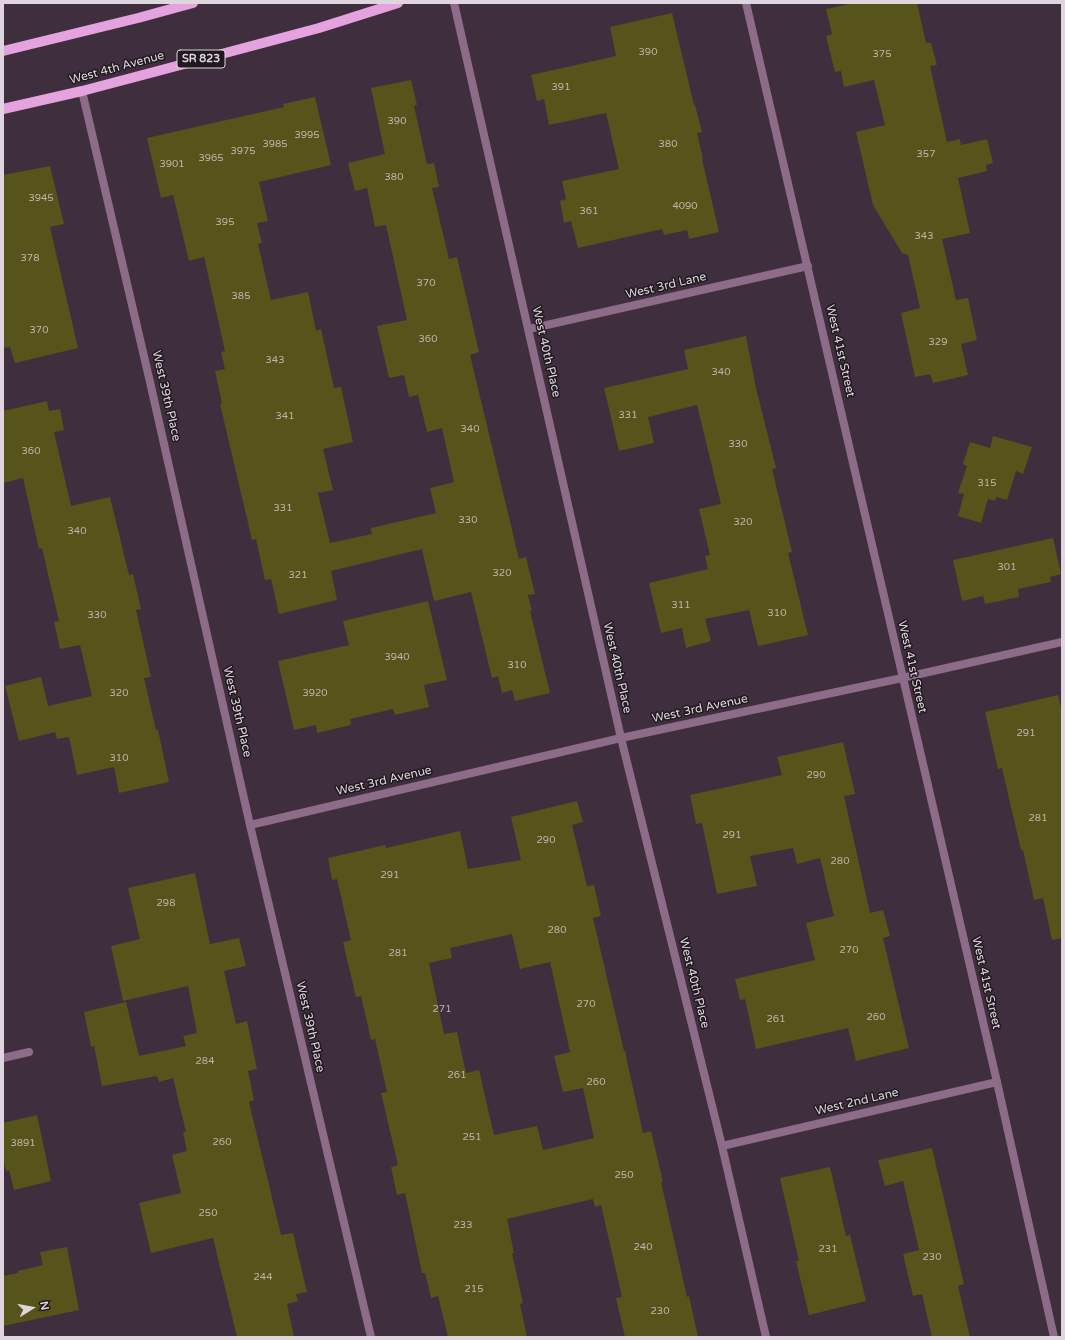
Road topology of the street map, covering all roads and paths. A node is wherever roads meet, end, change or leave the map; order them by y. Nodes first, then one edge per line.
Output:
1 (193, 3) edge
2 (398, 3) edge
3 (454, 3) edge
4 (746, 3) edge
5 (3, 51) edge
6 (82, 91) junction
7 (3, 109) edge
8 (808, 266) junction
9 (528, 329) junction
10 (1062, 642) edge
11 (902, 678) junction
12 (621, 738) junction
13 (250, 825) junction
14 (29, 1052) dead end
15 (3, 1058) edge
16 (997, 1082) junction
17 (722, 1146) junction
18 (371, 1337) edge
19 (766, 1337) edge
20 (1054, 1337) edge

1 - 5 main road
2 - 6 main road, West 4th Avenue / SR 823
3 - 9 street, West 40th Place
4 - 8 street, West 41st Street
6 - 7 main road, West 4th Avenue / SR 823
6 - 13 street, West 39th Place
8 - 9 street, West 3rd Lane
8 - 11 street, West 41st Street
9 - 12 street, West 40th Place
10 - 11 street, West 3rd Avenue
11 - 12 street, West 3rd Avenue
11 - 16 street, West 41st Street
12 - 13 street, West 3rd Avenue
12 - 17 street, West 40th Place
13 - 18 street, West 39th Place
14 - 15 street
16 - 17 street, West 2nd Lane
16 - 20 street, West 41st Street
17 - 19 street, West 40th Place

